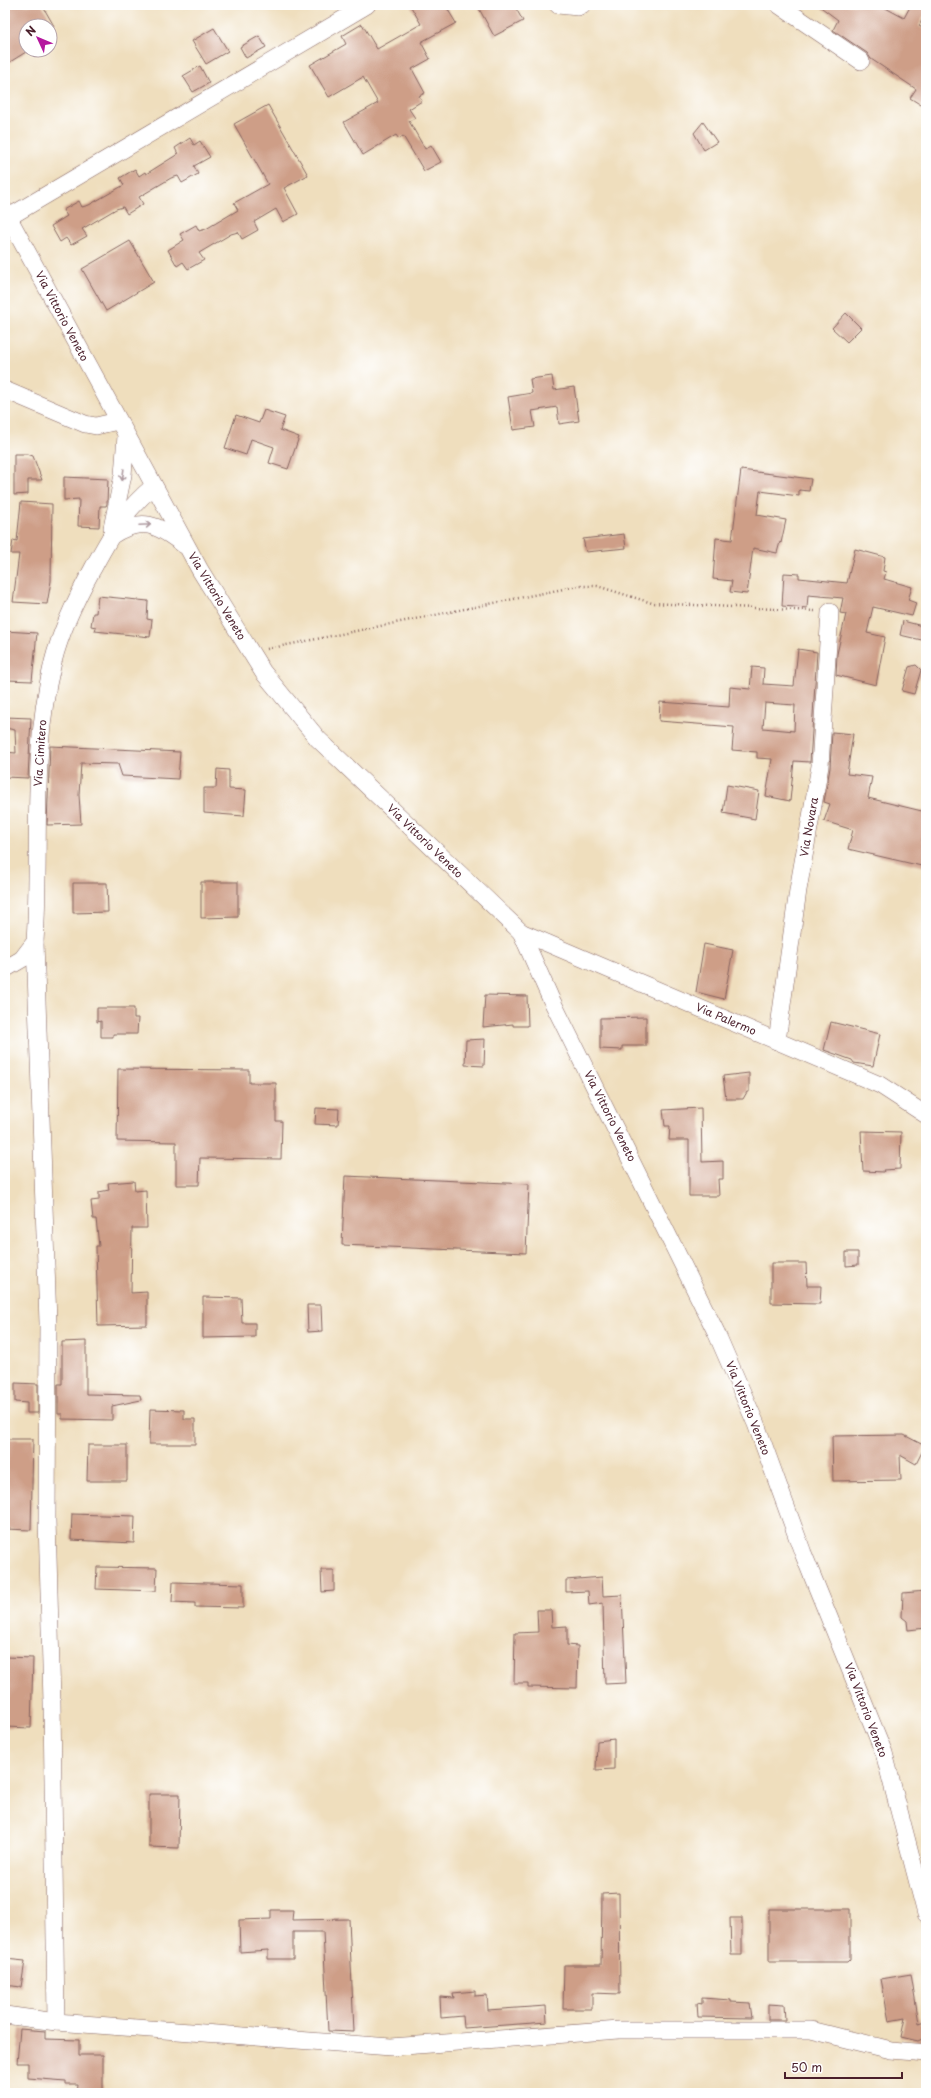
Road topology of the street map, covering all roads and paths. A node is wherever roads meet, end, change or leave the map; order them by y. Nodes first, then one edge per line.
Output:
1 (367, 5) edge
2 (558, 5) edge
3 (582, 5) edge
4 (779, 5) edge
5 (860, 61) dead end
6 (7, 214) edge
7 (5, 390) edge
8 (118, 421) junction
9 (126, 436) junction
10 (154, 486) junction
11 (109, 538) junction
12 (188, 548) junction
13 (830, 612) joint
14 (251, 652) junction
15 (521, 932) junction
16 (34, 942) junction
17 (5, 969) edge
18 (777, 1041) junction
19 (926, 1115) edge
20 (926, 1914) edge
21 (5, 2015) edge
22 (56, 2022) junction
23 (926, 2053) edge

1 - 6 street
2 - 3 street
4 - 5 street
6 - 8 street, Via Vittorio Veneto
7 - 8 street
8 - 9 street, Via Vittorio Veneto
9 - 10 street, Via Vittorio Veneto
9 -> 11 street, Via Cimitero
10 - 11 street, Via Cimitero
10 - 12 street, Via Vittorio Veneto
11 -> 12 street
11 - 16 street, Via Cimitero
12 - 14 street, Via Vittorio Veneto
13 - 14 path
13 - 18 street, Via Novara
14 - 15 street, Via Vittorio Veneto
15 - 18 street, Via Palermo
15 - 20 street, Via Vittorio Veneto
16 - 17 street, Via Cimitero
16 - 22 street
18 - 19 street, Via Palermo
21 - 22 street
22 - 23 street

